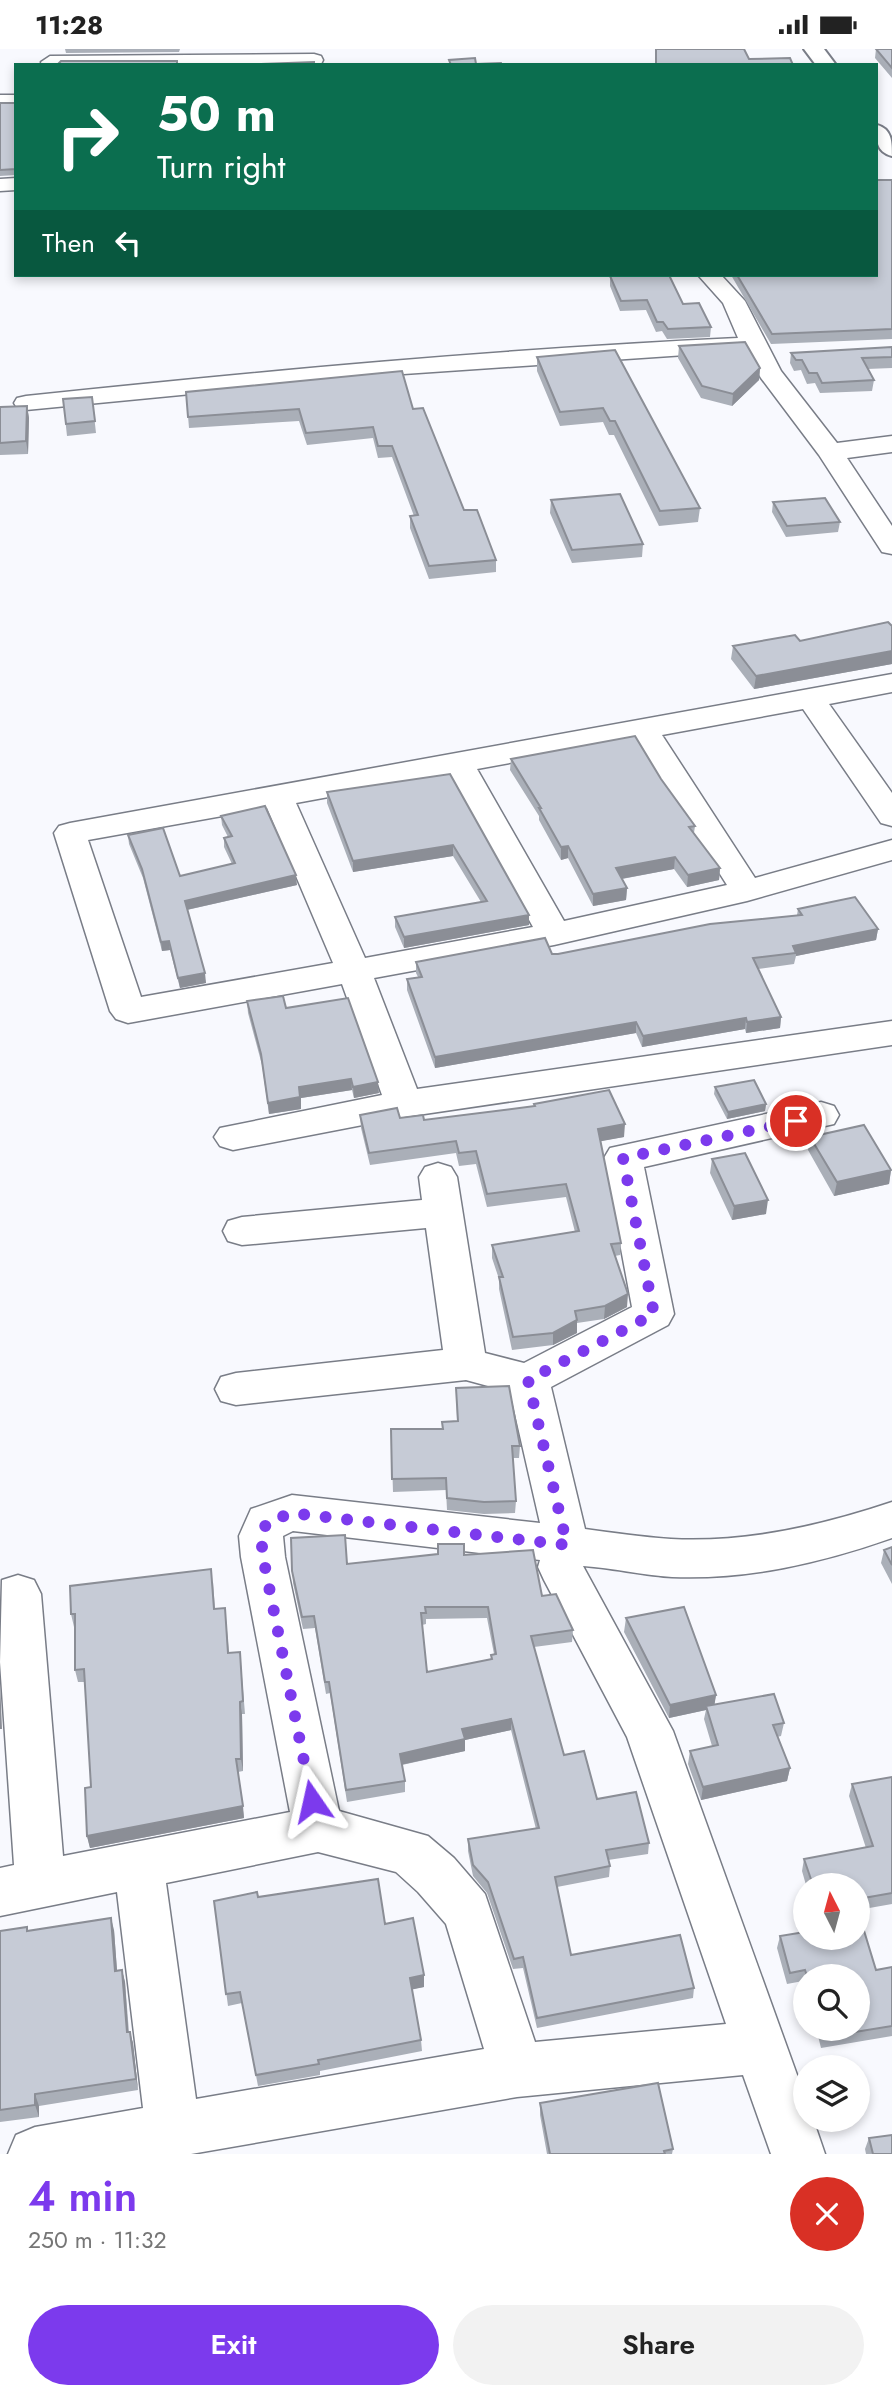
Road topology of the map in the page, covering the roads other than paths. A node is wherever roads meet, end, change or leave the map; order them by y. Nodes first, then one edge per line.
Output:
1 (181, 58) edge
2 (314, 60) edge
3 (50, 62) dead end
4 (711, 277) edge
5 (756, 349) junction
6 (785, 354) dead end
7 (26, 403) edge
8 (892, 444) edge
9 (830, 452) junction
10 (892, 546) edge
11 (892, 683) edge
12 (811, 698) junction
13 (643, 729) junction
14 (458, 764) junction
15 (278, 797) junction
16 (892, 816) edge
17 (892, 850) edge
18 (747, 891) junction
19 (554, 934) junction
20 (354, 971) junction
21 (892, 1033) edge
22 (404, 1104) junction
23 (821, 1115) dead end
24 (233, 1137) dead end
25 (242, 1231) dead end
26 (466, 1364) junction
27 (528, 1380) junction
28 (236, 1389) dead end
29 (892, 1520) edge
30 (567, 1545) junction
31 (18, 1594) dead end
32 (318, 1829) junction
33 (138, 1864) junction
34 (20, 1888) edge
35 (760, 2047) junction
36 (517, 2070) junction
37 (173, 2130) junction
38 (36, 2154) edge
39 (798, 2154) edge

1 - 2 street
1 - 3 street
4 - 5 street
5 - 6 street
5 - 7 street
5 - 9 street
8 - 9 street
9 - 10 street
11 - 12 street
12 - 13 street
12 - 16 street
13 - 14 street
13 - 18 street
14 - 15 street
14 - 19 street
15 - 20 street
15 - 20 street
17 - 18 street
18 - 19 street
19 - 20 street
20 - 22 street
21 - 22 street
22 - 24 street
23 - 27 street
25 - 26 street
26 - 27 street
26 - 28 street
27 - 30 street
29 - 30 street
30 - 32 street
30 - 35 street
31 - 34 street
32 - 33 street
32 - 36 street
33 - 34 street
33 - 37 street
35 - 36 street
35 - 39 street
36 - 37 street
37 - 38 street

